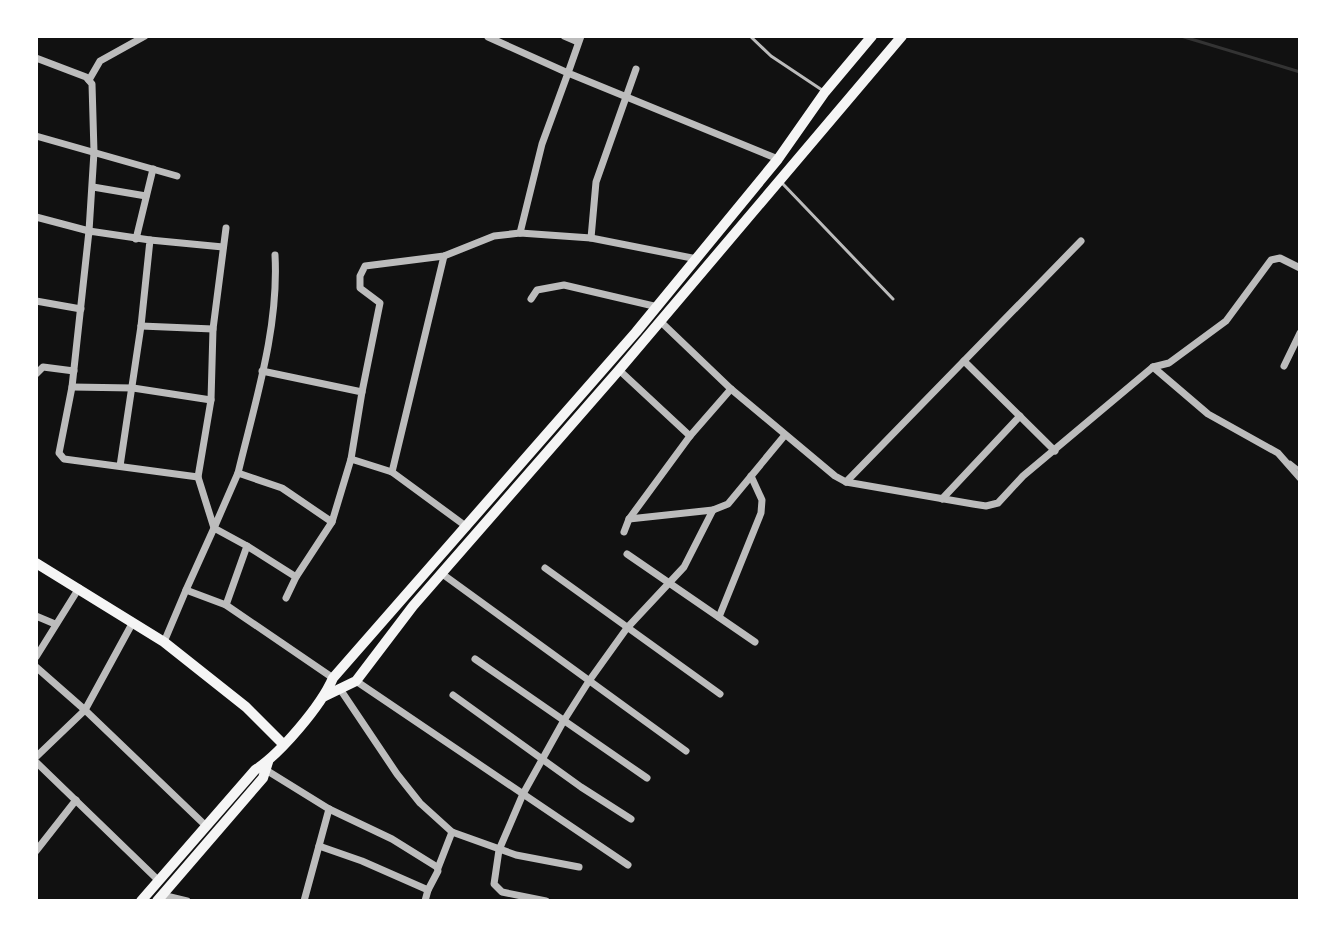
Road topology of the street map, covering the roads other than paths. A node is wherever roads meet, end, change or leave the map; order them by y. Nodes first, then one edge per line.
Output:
1 (145, 36) edge
2 (564, 36) edge
3 (750, 36) edge
4 (872, 36) edge
5 (902, 36) edge
6 (488, 37) edge
7 (580, 39) edge
8 (36, 58) edge
9 (636, 69) dead end
10 (568, 73) junction
11 (89, 80) junction
12 (825, 92) junction
13 (627, 97) junction
14 (36, 136) edge
15 (94, 152) junction
16 (778, 159) junction
17 (789, 167) junction
18 (153, 169) junction
19 (177, 176) dead end
20 (779, 180) junction
21 (93, 187) junction
22 (146, 196) junction
23 (36, 217) edge
24 (226, 228) dead end
25 (89, 231) junction
26 (520, 233) junction
27 (591, 238) junction
28 (136, 239) junction
29 (150, 240) junction
30 (1081, 241) dead end
31 (223, 247) junction
32 (275, 255) dead end
33 (444, 256) junction
34 (697, 259) junction
35 (1300, 268) edge
36 (531, 299) dead end
37 (893, 299) dead end
38 (36, 301) edge
39 (658, 307) junction
40 (81, 309) junction
41 (661, 322) junction
42 (141, 326) junction
43 (213, 329) junction
44 (1300, 333) edge
45 (964, 361) junction
46 (39, 366) edge
47 (1284, 366) dead end
48 (1153, 367) junction
49 (619, 370) junction
50 (74, 371) junction
51 (262, 371) junction
52 (36, 374) edge
53 (72, 387) junction
54 (133, 388) junction
55 (731, 389) junction
56 (362, 392) junction
57 (211, 400) junction
58 (1020, 416) junction
59 (785, 435) junction
60 (690, 436) junction
61 (1055, 451) junction
62 (1278, 453) junction
63 (351, 459) junction
64 (120, 466) junction
65 (1300, 470) edge
66 (392, 472) junction
67 (238, 473) junction
68 (751, 476) junction
69 (198, 477) junction
70 (1300, 478) edge
71 (846, 482) junction
72 (942, 499) junction
73 (713, 510) junction
74 (629, 519) junction
75 (332, 522) junction
76 (214, 528) junction
77 (471, 531) junction
78 (624, 532) dead end
79 (247, 546) junction
80 (627, 554) dead end
81 (36, 563) edge
82 (545, 568) dead end
83 (441, 573) junction
84 (296, 577) junction
85 (671, 583) junction
86 (79, 588) junction
87 (186, 590) junction
88 (286, 598) dead end
89 (226, 605) junction
90 (36, 616) edge
91 (719, 617) junction
92 (133, 622) junction
93 (55, 624) junction
94 (627, 628) junction
95 (164, 642) junction
96 (755, 642) dead end
97 (36, 657) edge
98 (475, 659) dead end
99 (36, 667) edge
100 (333, 678) junction
101 (356, 681) junction
102 (589, 681) junction
103 (340, 689) junction
104 (720, 694) dead end
105 (453, 695) dead end
106 (325, 696) junction
107 (85, 710) junction
108 (563, 722) junction
109 (283, 744) junction
110 (686, 751) dead end
111 (36, 759) edge
112 (544, 760) junction
113 (267, 766) junction
114 (647, 778) dead end
115 (523, 794) junction
116 (76, 800) junction
117 (329, 809) junction
118 (631, 819) dead end
119 (206, 826) junction
120 (452, 832) junction
121 (319, 846) junction
122 (499, 850) junction
123 (36, 851) edge
124 (628, 865) dead end
125 (579, 867) dead end
126 (438, 868) junction
127 (158, 880) junction
128 (428, 890) junction
129 (159, 898) edge
130 (141, 901) edge
131 (187, 901) edge
132 (304, 901) edge
133 (425, 901) edge
134 (546, 901) edge

1 - 11 street
2 - 7 street
3 - 12 lane
4 - 12 main road
5 - 17 main road
6 - 10 street
7 - 10 street
8 - 11 street
9 - 13 street
10 - 13 street
10 - 26 street
11 - 15 street
12 - 16 main road
13 - 16 street
13 - 27 street
14 - 15 street
15 - 18 street
15 - 21 street
16 - 17 main road
16 - 34 main road
17 - 20 main road
18 - 19 street
18 - 22 street
20 - 37 lane
20 - 41 main road
21 - 22 street
21 - 25 street
22 - 28 street
23 - 25 street
24 - 31 street
25 - 28 street
25 - 40 street
26 - 27 street
26 - 33 street
27 - 34 street
28 - 29 street
29 - 31 street
29 - 42 street
30 - 45 street
31 - 43 street
32 - 51 street
33 - 56 street
33 - 66 street
34 - 39 main road
35 - 48 street
36 - 39 street
38 - 40 street
39 - 77 main road
40 - 50 street
41 - 49 main road
41 - 55 street
42 - 43 street
42 - 54 street
43 - 57 street
44 - 47 street
45 - 58 street
45 - 71 street
46 - 50 street
46 - 52 street
48 - 61 street
48 - 62 street
49 - 60 street
49 - 77 main road
50 - 53 street
51 - 56 street
51 - 67 street
53 - 54 street
53 - 64 street
54 - 57 street
54 - 64 street
55 - 59 street
55 - 60 street
56 - 63 street
57 - 69 street
58 - 61 street
58 - 72 street
59 - 68 street
59 - 71 street
60 - 74 street
61 - 72 street
62 - 65 lane
62 - 70 street
63 - 66 street
63 - 75 street
64 - 69 street
66 - 77 street
67 - 75 street
67 - 76 street
68 - 73 street
68 - 91 street
69 - 76 street
71 - 72 street
73 - 74 street
73 - 85 street
74 - 78 street
75 - 84 street
76 - 79 street
76 - 87 street
77 - 83 main road
77 - 100 main road
79 - 84 street
79 - 89 street
80 - 85 street
81 - 86 main road
82 - 94 street
83 - 101 main road
83 - 102 street
84 - 88 street
85 - 91 street
85 - 94 street
86 - 92 main road
86 - 93 street
87 - 89 street
87 - 95 street
89 - 100 street
90 - 93 street
91 - 96 street
92 - 95 main road
92 - 107 street
93 - 97 street
94 - 102 street
94 - 104 street
95 - 109 main road
98 - 108 street
99 - 107 street
100 - 106 main road
101 - 103 main road
101 - 115 street
102 - 108 street
102 - 110 street
103 - 106 main road
103 - 120 street
105 - 112 street
106 - 109 main road
107 - 111 street
107 - 119 street
108 - 112 street
108 - 114 street
109 - 113 main road
111 - 116 street
112 - 115 street
112 - 118 street
113 - 117 street
113 - 119 main road
113 - 129 main road
115 - 122 street
115 - 124 street
116 - 123 street
116 - 127 street
117 - 121 street
117 - 126 street
119 - 127 main road
120 - 122 street
120 - 126 street
121 - 128 street
121 - 132 street
122 - 125 street
122 - 134 street
126 - 128 street
127 - 130 main road
128 - 133 street
129 - 131 street

